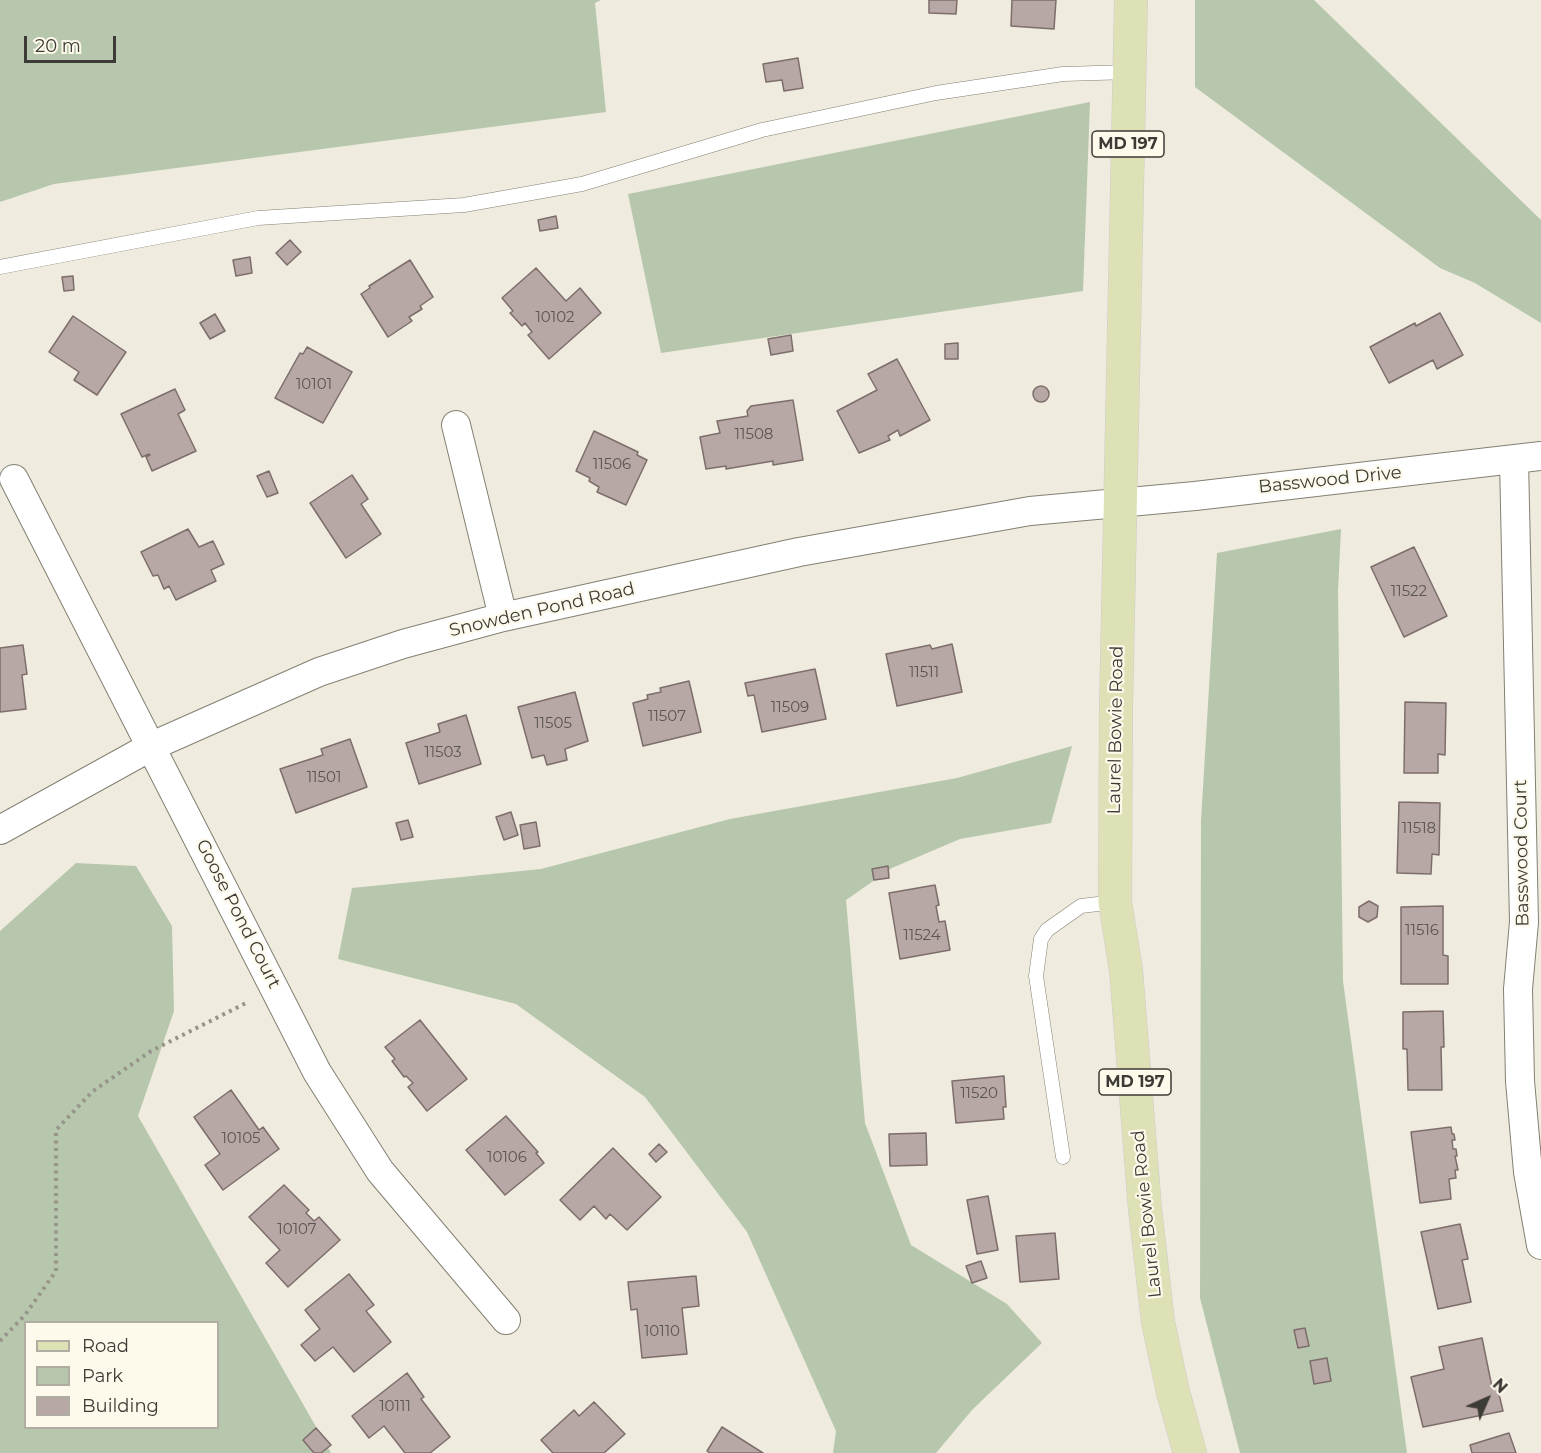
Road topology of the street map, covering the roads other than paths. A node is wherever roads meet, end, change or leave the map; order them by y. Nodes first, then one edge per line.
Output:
1 (1131, 0) edge
2 (1130, 72) junction
3 (0, 267) edge
4 (456, 425) dead end
5 (1527, 458) edge
6 (14, 479) dead end
7 (1120, 502) junction
8 (503, 617) junction
9 (152, 746) junction
10 (0, 830) edge
11 (1115, 902) junction
12 (1533, 921) edge
13 (1063, 1157) dead end
14 (1541, 1245) edge
15 (506, 1320) dead end
16 (1190, 1453) edge

1 - 2 main road, Laurel Bowie Road / MD 197
2 - 3 lane
2 - 7 main road, Laurel Bowie Road / MD 197
4 - 8 street
5 - 7 street, Basswood Drive
5 - 12 street, Basswood Court
6 - 9 street, Goose Pond Court
7 - 8 street, Snowden Pond Road
7 - 11 main road, Laurel Bowie Road / MD 197
8 - 9 street, Snowden Pond Road
9 - 10 street, Snowden Pond Road
9 - 15 street, Goose Pond Court
11 - 13 lane
11 - 16 main road, Laurel Bowie Road / MD 197
12 - 14 street, Basswood Court

